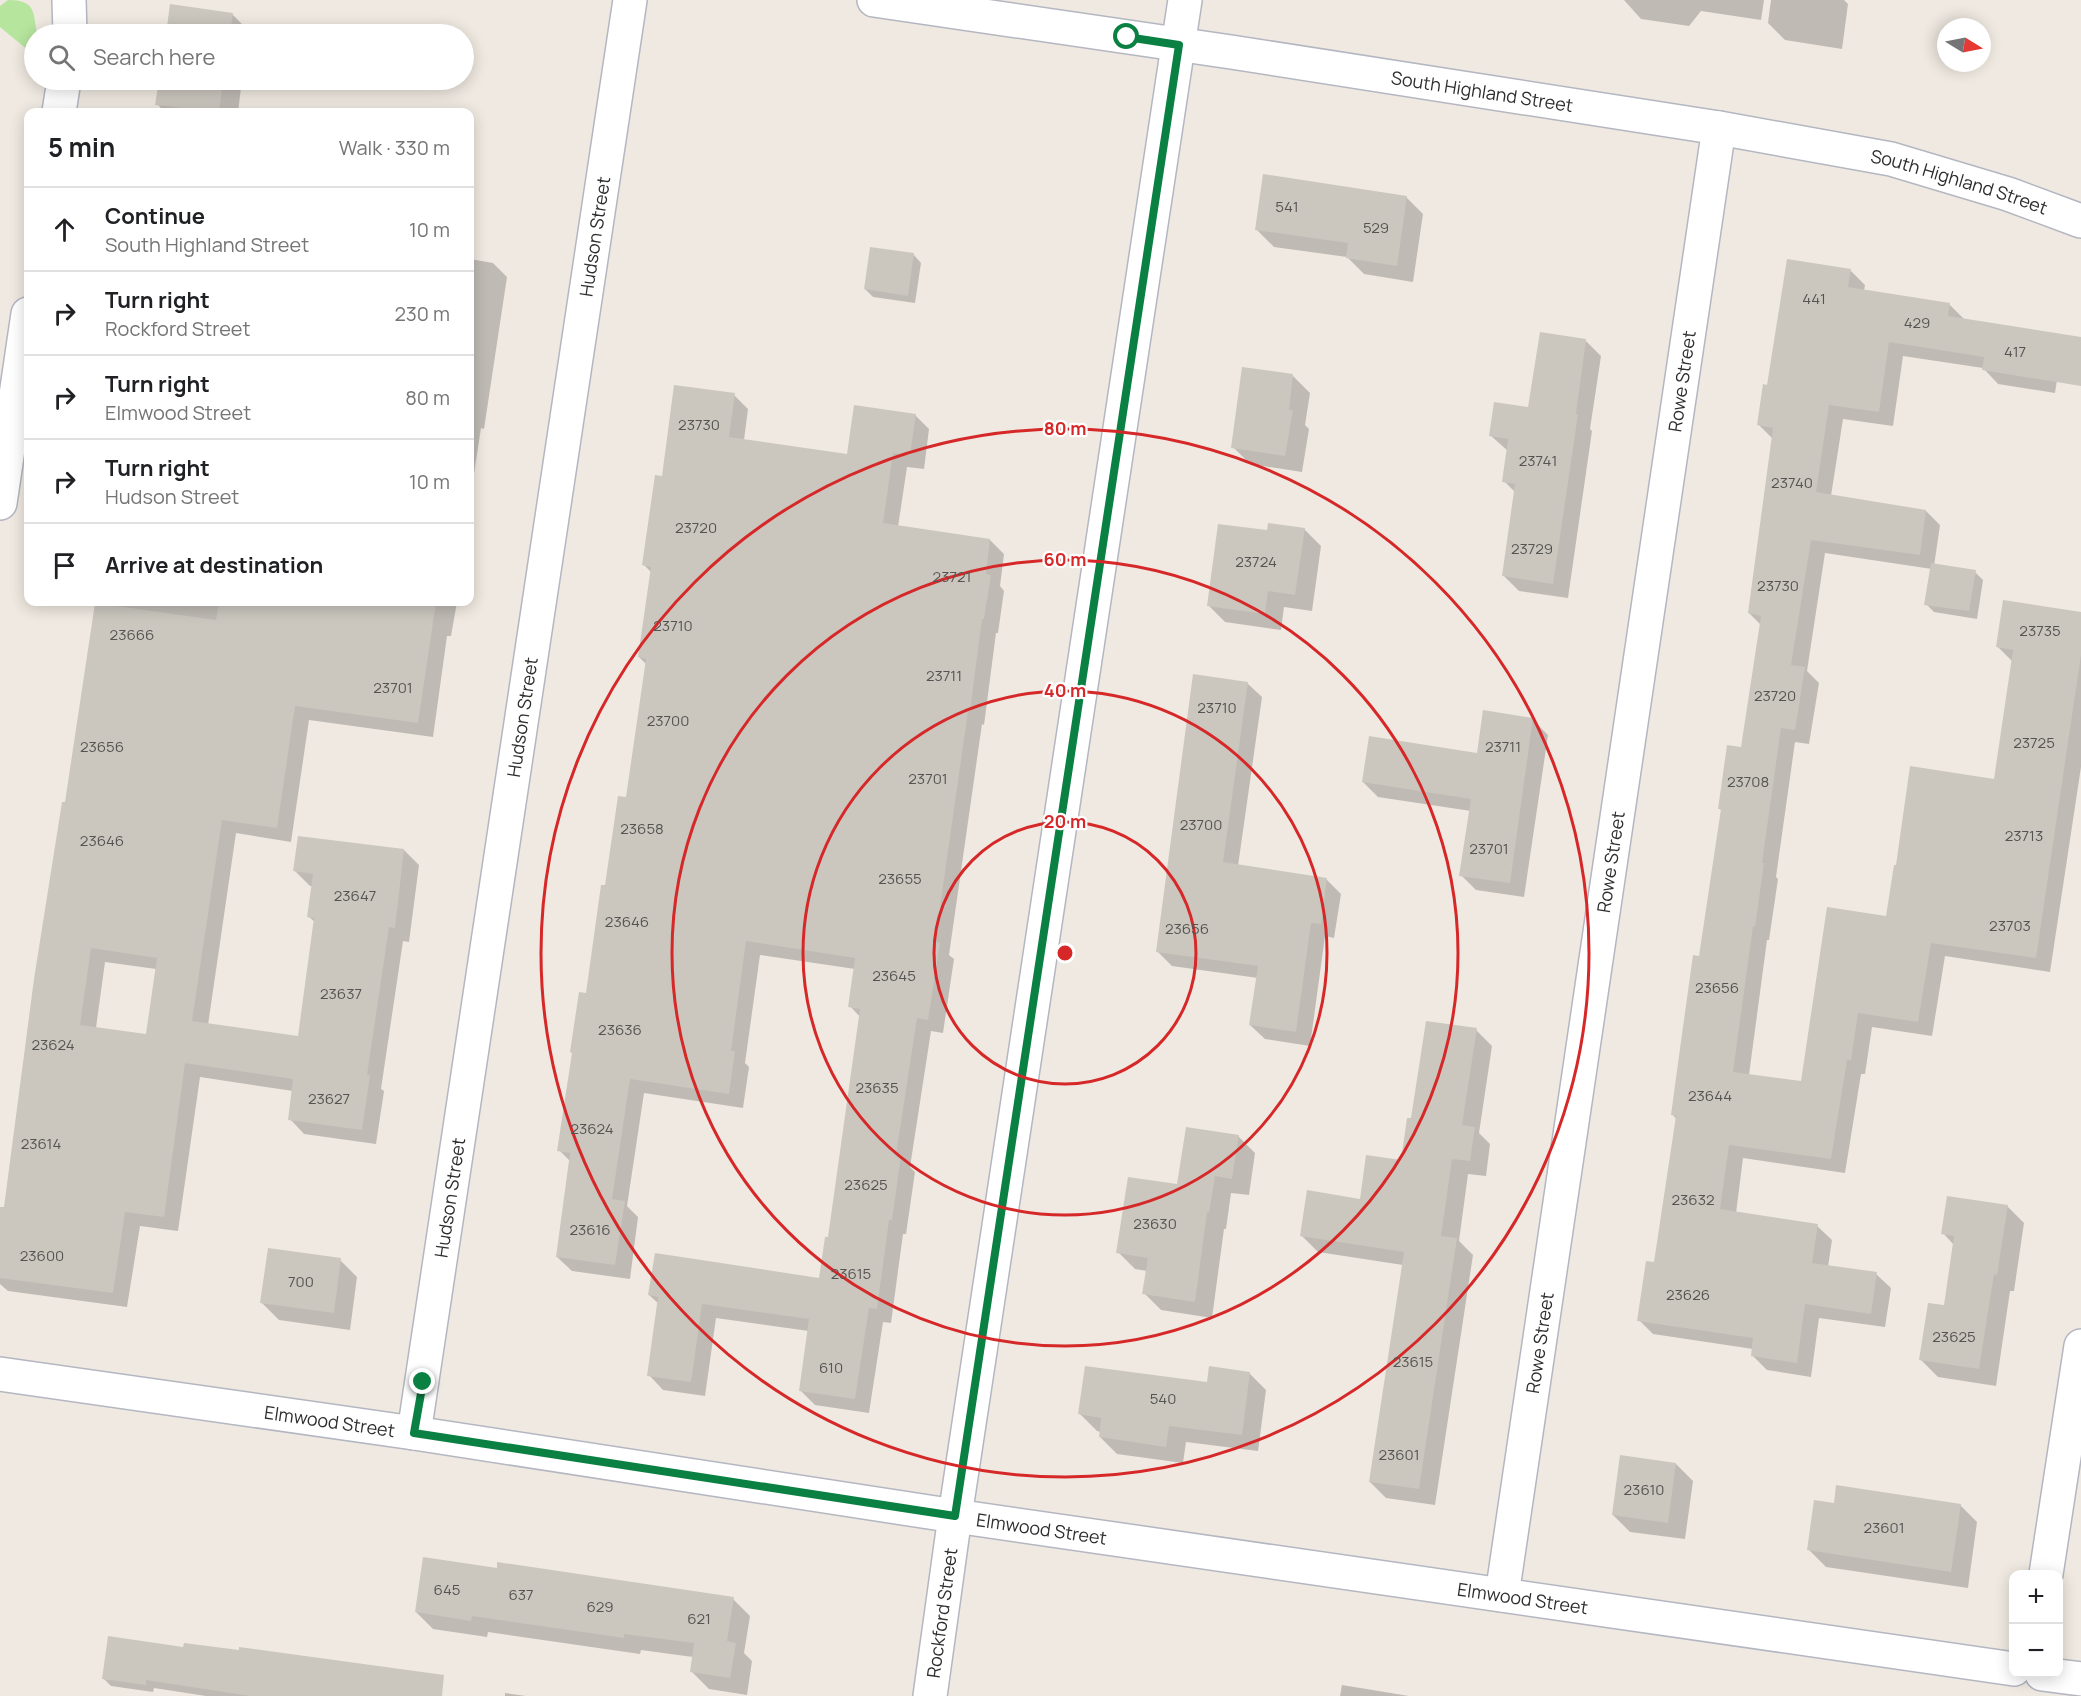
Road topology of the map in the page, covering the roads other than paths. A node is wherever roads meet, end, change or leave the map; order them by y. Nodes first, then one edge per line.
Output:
1 (69, 0) edge
2 (630, 0) edge
3 (874, 0) edge
4 (1185, 0) edge
5 (70, 24) edge
6 (1179, 45) junction
7 (62, 90) edge
8 (60, 108) edge
9 (1719, 128) junction
10 (2081, 221) edge
11 (24, 341) edge
12 (0, 503) edge
13 (2081, 1346) edge
14 (0, 1374) edge
15 (414, 1433) junction
16 (955, 1516) junction
17 (2047, 1570) edge
18 (1502, 1595) junction
19 (2009, 1668) edge
20 (2063, 1677) edge
21 (2081, 1679) edge
22 (930, 1696) edge

1 - 5 street
2 - 15 street, Hudson Street
3 - 6 street, South Highland Street
4 - 6 street, Rockford Street
6 - 9 street, South Highland Street
6 - 16 street, Rockford Street
7 - 8 street
9 - 10 street, South Highland Street
9 - 18 street, Rowe Street
11 - 12 street
13 - 17 street
14 - 15 street, Elmwood Street
15 - 16 street, Elmwood Street
16 - 18 street, Elmwood Street
16 - 22 street, Rockford Street
18 - 19 street, Elmwood Street
20 - 21 street

